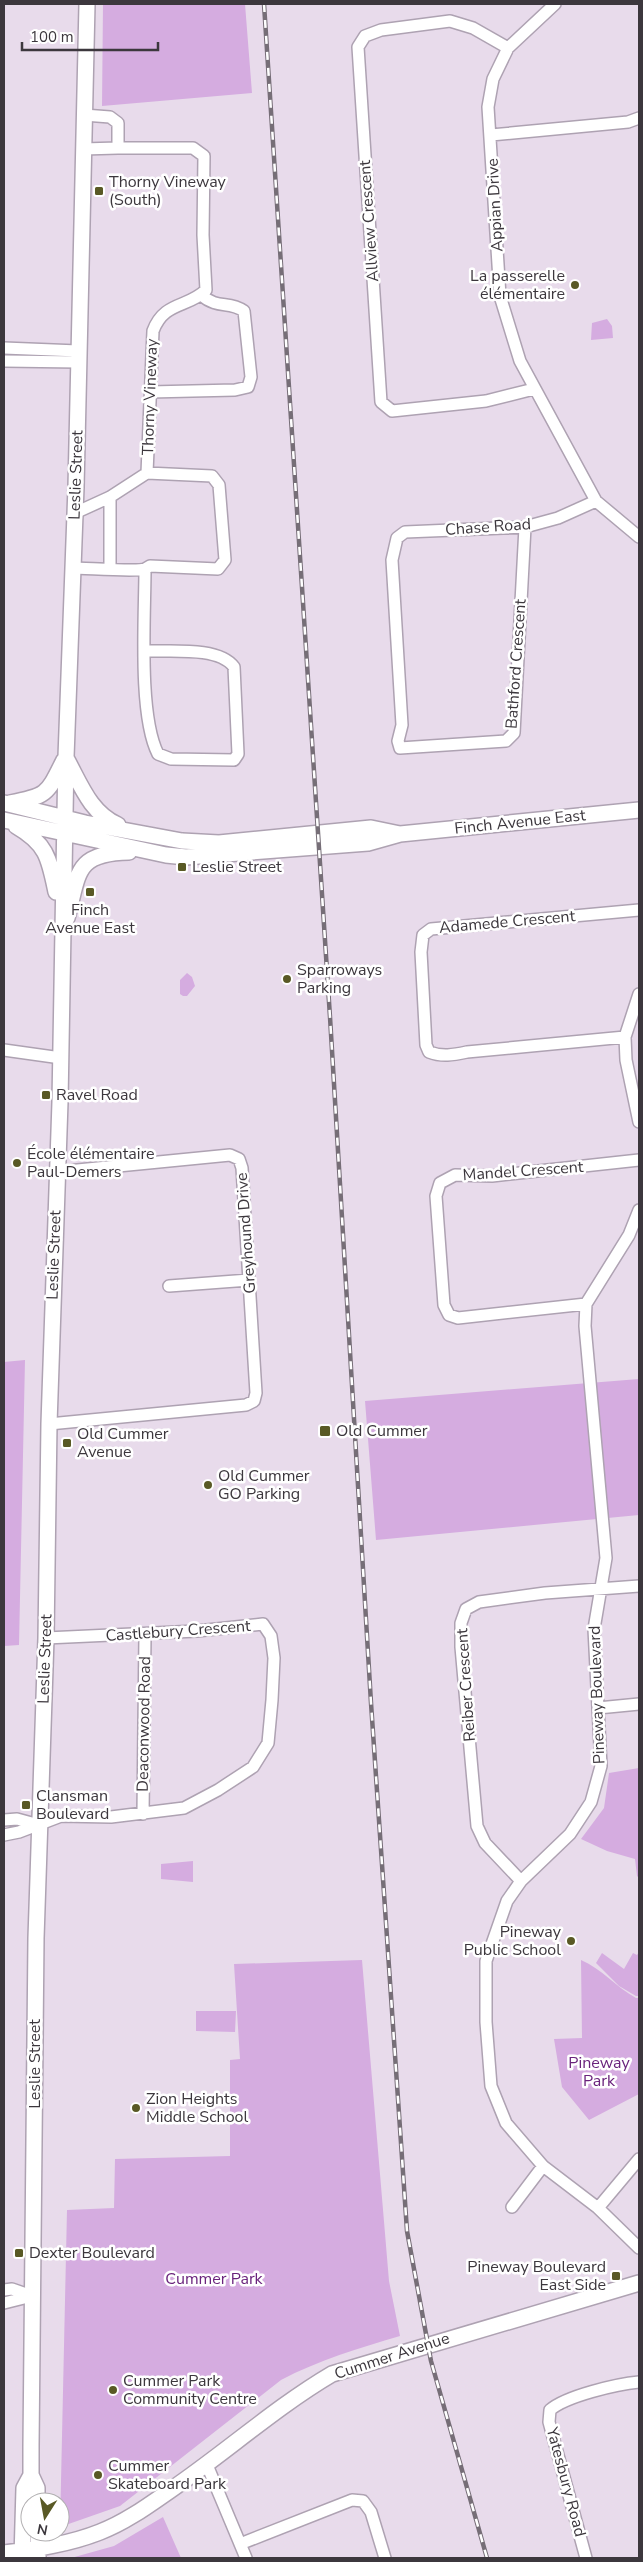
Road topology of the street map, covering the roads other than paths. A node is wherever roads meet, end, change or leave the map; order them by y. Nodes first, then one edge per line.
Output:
1 (87, 4) edge
2 (555, 4) edge
3 (508, 48) junction
4 (84, 115) junction
5 (639, 118) edge
6 (491, 135) junction
7 (118, 148) junction
8 (83, 149) junction
9 (201, 295) junction
10 (4, 348) edge
11 (78, 356) junction
12 (4, 360) edge
13 (534, 389) junction
14 (150, 392) junction
15 (147, 473) junction
16 (110, 497) junction
17 (596, 500) junction
18 (75, 513) junction
19 (525, 527) junction
20 (405, 532) joint
21 (639, 538) edge
22 (72, 568) junction
23 (110, 568) junction
24 (145, 569) junction
25 (144, 651) junction
26 (66, 757) junction
27 (5, 804) edge
28 (639, 810) edge
29 (5, 820) edge
30 (64, 825) junction
31 (400, 834) junction
32 (142, 835) junction
33 (148, 852) junction
34 (639, 910) edge
35 (61, 921) junction
36 (61, 941) junction
37 (639, 994) edge
38 (625, 1037) junction
39 (4, 1050) edge
40 (60, 1058) junction
41 (639, 1122) edge
42 (639, 1160) edge
43 (57, 1172) junction
44 (639, 1210) edge
45 (249, 1280) junction
46 (168, 1286) dead end
47 (586, 1304) junction
48 (49, 1424) junction
49 (639, 1586) edge
50 (600, 1590) junction
51 (144, 1635) junction
52 (46, 1638) junction
53 (639, 1704) edge
54 (598, 1708) junction
55 (142, 1814) junction
56 (4, 1820) edge
57 (39, 1825) junction
58 (4, 1835) edge
59 (522, 1881) junction
60 (639, 2159) edge
61 (543, 2166) junction
62 (512, 2207) dead end
63 (598, 2208) junction
64 (639, 2248) edge
65 (639, 2283) edge
66 (4, 2290) edge
67 (32, 2296) junction
68 (4, 2303) edge
69 (639, 2382) edge
70 (207, 2465) junction
71 (32, 2476) junction
72 (37, 2492) edge
73 (240, 2544) junction
74 (38, 2553) edge
75 (4, 2554) edge
76 (22, 2555) edge
77 (246, 2558) edge
78 (385, 2558) edge
79 (586, 2558) edge

1 - 4 main road, Leslie Street
2 - 3 street, Appian Drive
3 - 6 street, Appian Drive
3 - 13 street, Allview Crescent
4 - 7 street
4 - 8 main road, Leslie Street
5 - 6 street
6 - 13 street, Appian Drive
7 - 8 street
7 - 9 street
8 - 11 main road, Leslie Street
9 - 14 street, Thorny Vineway
9 - 14 street
10 - 11 street
11 - 12 street
11 - 18 main road, Leslie Street
13 - 17 street, Appian Drive
14 - 15 street, Thorny Vineway
15 - 16 street, Thorny Vineway
15 - 24 street
16 - 18 street, Thorny Vineway
16 - 23 street
17 - 19 street, Chase Road
17 - 21 street, Appian Drive
18 - 22 main road, Leslie Street
19 - 20 street, Chase Road
19 - 20 street, Bathford Crescent
22 - 23 street
22 - 26 main road, Leslie Street
23 - 24 street
24 - 25 street
25 - 25 street
26 - 27 main road
26 - 30 main road, Leslie Street
26 - 32 main road
27 - 30 main road, Finch Avenue East
28 - 31 main road, Finch Avenue East
29 - 30 main road, Finch Avenue East
29 - 35 main road
30 - 32 main road, Finch Avenue East
30 - 33 main road, Finch Avenue East
30 - 35 main road, Leslie Street
31 - 32 main road, Finch Avenue East
31 - 33 main road, Finch Avenue East
33 - 36 main road
34 - 38 street, Adamede Crescent
35 - 36 main road, Leslie Street
36 - 40 main road, Leslie Street
37 - 38 street
38 - 41 street
39 - 40 street
40 - 43 main road, Leslie Street
42 - 47 street, Mandel Crescent
43 - 45 street, Greyhound Drive
43 - 48 main road, Leslie Street
44 - 47 street
45 - 46 street
45 - 48 street, Greyhound Drive
47 - 50 street, Pineway Boulevard
48 - 52 main road, Leslie Street
49 - 50 street, Reiber Crescent
50 - 54 street, Pineway Boulevard
50 - 59 street, Reiber Crescent
51 - 52 street, Castlebury Crescent
51 - 55 street, Deaconwood Road
51 - 55 street, Castlebury Crescent
52 - 57 main road, Leslie Street
53 - 54 street
54 - 59 street, Pineway Boulevard
55 - 57 street, Castlebury Crescent
56 - 57 street
57 - 58 street
57 - 67 main road, Leslie Street
59 - 61 street, Pineway Boulevard
60 - 63 street
61 - 62 street
61 - 63 street, Pineway Boulevard
63 - 64 street, Pineway Boulevard
65 - 70 main road, Cummer Avenue
66 - 67 street
67 - 68 street
67 - 71 main road, Leslie Street
69 - 79 street, Yatesbury Road
70 - 73 street
70 - 74 main road, Cummer Avenue
71 - 72 main road, Leslie Street
71 - 76 main road, Leslie Street
73 - 77 street
73 - 78 street
74 - 76 main road, Cummer Avenue
75 - 76 main road, Cummer Avenue

